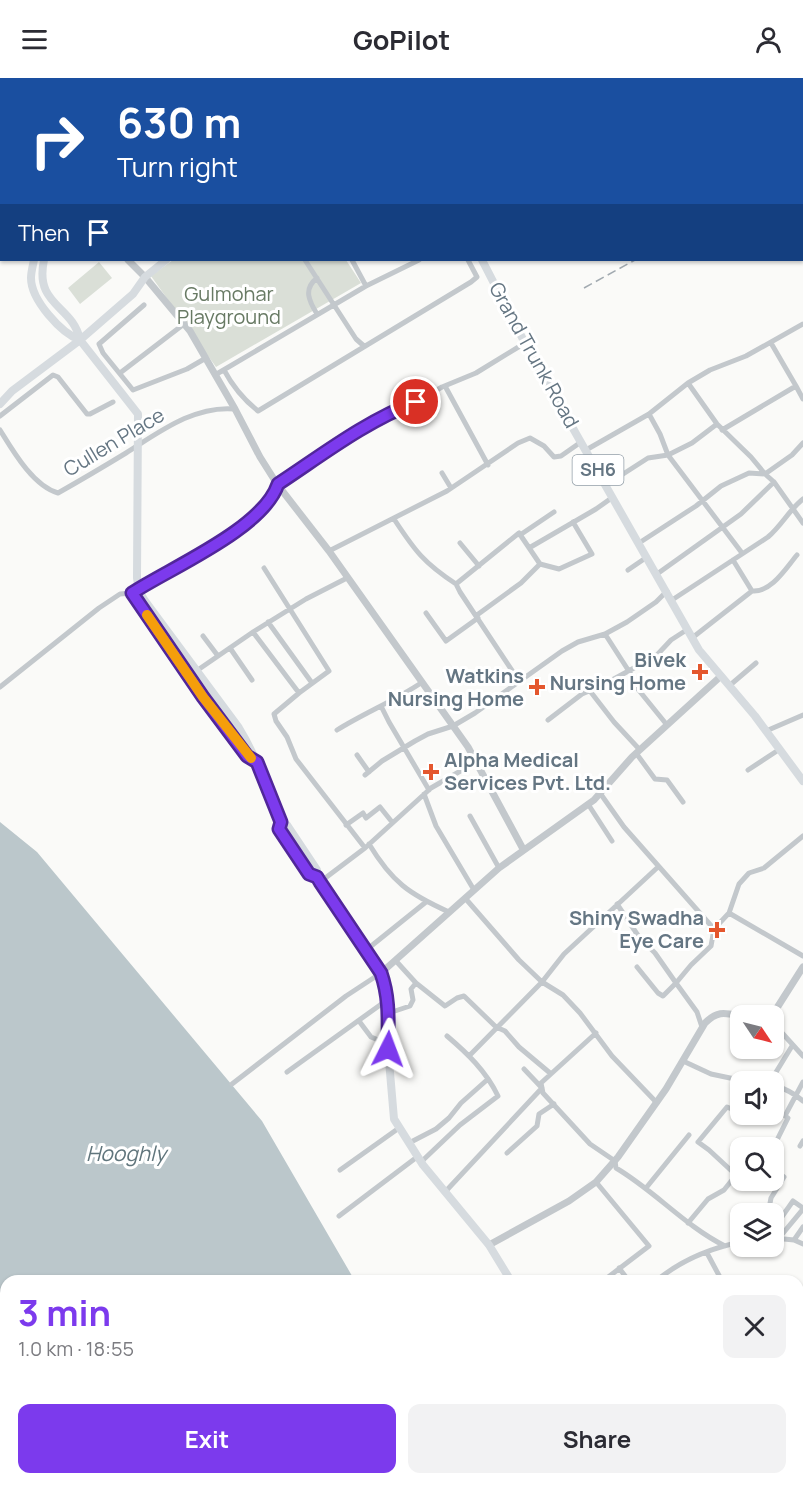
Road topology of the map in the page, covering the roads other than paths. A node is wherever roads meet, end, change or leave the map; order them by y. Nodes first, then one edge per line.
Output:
1 (34, 261) edge
2 (44, 261) edge
3 (129, 261) edge
4 (165, 261) edge
5 (306, 261) edge
6 (353, 261) edge
7 (416, 261) edge
8 (469, 261) edge
9 (483, 261) edge
10 (146, 276) junction
11 (317, 278) junction
12 (366, 286) junction
13 (144, 305) dead end
14 (334, 305) junction
15 (317, 314) junction
16 (184, 324) junction
17 (803, 324) edge
18 (80, 340) junction
19 (771, 342) junction
20 (525, 343) junction
21 (364, 346) junction
22 (206, 358) junction
23 (224, 370) junction
24 (120, 373) junction
25 (215, 375) junction
26 (688, 383) junction
27 (445, 386) junction
28 (796, 386) junction
29 (803, 399) edge
30 (113, 402) dead end
31 (0, 404) edge
32 (235, 408) junction
33 (649, 414) junction
34 (0, 416) edge
35 (717, 424) junction
36 (0, 430) edge
37 (722, 430) junction
38 (803, 443) edge
39 (584, 446) junction
40 (668, 455) junction
41 (488, 465) junction
42 (442, 473) dead end
43 (765, 474) junction
44 (774, 482) junction
45 (278, 484) junction
46 (606, 485) junction
47 (451, 488) junction
48 (613, 497) junction
49 (803, 499) edge
50 (702, 501) junction
51 (793, 507) junction
52 (554, 512) dead end
53 (394, 519) junction
54 (573, 522) junction
55 (803, 523) edge
56 (724, 527) junction
57 (520, 535) junction
58 (460, 543) dead end
59 (639, 543) junction
60 (529, 548) junction
61 (329, 551) junction
62 (742, 553) junction
63 (797, 555) dead end
64 (647, 557) junction
65 (732, 560) junction
66 (540, 564) junction
67 (478, 566) junction
68 (264, 568) dead end
69 (628, 570) dead end
70 (657, 574) junction
71 (347, 578) junction
72 (456, 584) junction
73 (667, 591) junction
74 (752, 591) junction
75 (132, 593) junction
76 (672, 600) junction
77 (290, 609) junction
78 (426, 613) dead end
79 (477, 617) junction
80 (268, 622) junction
81 (253, 632) junction
82 (605, 634) junction
83 (690, 634) junction
84 (203, 636) dead end
85 (230, 648) junction
86 (218, 656) junction
87 (756, 663) dead end
88 (629, 670) junction
89 (189, 676) junction
90 (721, 676) junction
91 (252, 680) dead end
92 (519, 681) junction
93 (312, 683) junction
94 (421, 683) junction
95 (729, 686) junction
96 (0, 687) edge
97 (590, 691) junction
98 (299, 693) junction
99 (381, 706) junction
100 (803, 715) edge
101 (548, 720) dead end
102 (667, 725) junction
103 (453, 726) junction
104 (337, 729) dead end
105 (766, 731) junction
106 (404, 748) junction
107 (780, 749) junction
108 (638, 752) junction
109 (357, 756) dead end
110 (257, 762) junction
111 (476, 762) junction
112 (748, 770) dead end
113 (803, 781) edge
114 (426, 792) junction
115 (600, 793) junction
116 (683, 802) dead end
117 (588, 804) junction
118 (470, 816) dead end
119 (392, 822) junction
120 (346, 825) junction
121 (803, 836) edge
122 (612, 841) dead end
123 (367, 846) junction
124 (523, 849) junction
125 (658, 867) junction
126 (500, 868) junction
127 (319, 880) junction
128 (474, 890) junction
129 (465, 898) junction
130 (426, 902) junction
131 (617, 904) junction
132 (449, 912) junction
133 (729, 913) junction
134 (714, 929) junction
135 (365, 951) junction
136 (803, 956) edge
137 (396, 960) junction
138 (637, 967) dead end
139 (803, 967) edge
140 (381, 973) junction
141 (542, 982) junction
142 (416, 983) junction
143 (676, 983) junction
144 (387, 1000) junction
145 (779, 1005) edge
146 (389, 1013) junction
147 (730, 1013) edge
148 (359, 1021) junction
149 (496, 1027) junction
150 (702, 1027) junction
151 (596, 1033) junction
152 (447, 1036) dead end
153 (784, 1036) edge
154 (388, 1044) junction
155 (792, 1046) junction
156 (470, 1055) junction
157 (803, 1056) edge
158 (683, 1060) junction
159 (524, 1069) dead end
160 (777, 1071) edge
161 (287, 1072) dead end
162 (550, 1073) junction
163 (730, 1078) edge
164 (488, 1079) junction
165 (803, 1082) edge
166 (232, 1084) dead end
167 (542, 1088) junction
168 (784, 1090) edge
169 (797, 1096) junction
170 (803, 1101) edge
171 (657, 1103) junction
172 (554, 1104) junction
173 (730, 1108) edge
174 (399, 1128) junction
175 (689, 1135) dead end
176 (778, 1137) edge
177 (409, 1143) junction
178 (507, 1153) dead end
179 (419, 1160) junction
180 (615, 1161) junction
181 (340, 1170) dead end
182 (596, 1182) junction
183 (646, 1188) junction
184 (445, 1192) junction
185 (803, 1209) edge
186 (784, 1214) edge
187 (339, 1216) dead end
188 (688, 1222) junction
189 (803, 1227) edge
190 (784, 1229) edge
191 (784, 1239) edge
192 (794, 1240) junction
193 (803, 1244) edge
194 (489, 1245) junction
195 (730, 1245) edge
196 (725, 1246) junction
197 (707, 1253) junction
198 (619, 1269) junction
199 (507, 1275) edge
200 (611, 1275) edge
201 (624, 1275) edge
202 (666, 1275) edge
203 (719, 1275) edge

1 - 18 main road
2 - 18 main road
3 - 10 street
4 - 10 main road
5 - 11 street
6 - 12 street
7 - 12 street
8 - 21 street
9 - 20 main road, Grand Trunk Road / SH6
10 - 16 street
10 - 18 main road
11 - 14 street
11 - 15 street
12 - 14 street
13 - 24 street
14 - 15 street
14 - 21 street
15 - 23 street
16 - 22 street
16 - 24 street
17 - 19 street
18 - 31 main road
18 - 110 main road
19 - 26 street
19 - 28 street
20 - 27 street
20 - 39 main road, Grand Trunk Road / SH6
21 - 23 street
22 - 24 street
22 - 25 street
23 - 25 street
25 - 32 street
26 - 33 street
26 - 35 street
27 - 41 street
27 - 45 street
28 - 29 street
28 - 37 street
30 - 34 street
32 - 36 street, Cullen Place
32 - 45 street
33 - 39 street
33 - 40 street
35 - 37 street
35 - 40 street
37 - 43 street
38 - 43 street
39 - 41 street
39 - 46 main road, Grand Trunk Road / SH6
40 - 46 street
40 - 50 street
41 - 47 street
42 - 47 street
43 - 44 street
43 - 50 street
44 - 51 street
44 - 56 street
45 - 61 street
45 - 75 street
46 - 48 main road, Grand Trunk Road / SH6
47 - 53 street
48 - 54 street
48 - 59 main road, Grand Trunk Road / SH6
49 - 51 street
50 - 56 street
50 - 59 street
51 - 55 street
51 - 62 street
52 - 57 street
53 - 61 street
53 - 72 street
54 - 60 street
54 - 66 street
56 - 62 street
56 - 70 street
57 - 60 street
57 - 67 street
58 - 67 street
59 - 64 main road, Grand Trunk Road / SH6
60 - 66 street
61 - 71 street
62 - 65 street
63 - 74 street
64 - 69 street
64 - 70 main road, Grand Trunk Road / SH6
65 - 74 street
65 - 76 street
66 - 79 street
67 - 72 street
68 - 77 street
70 - 73 main road, Grand Trunk Road / SH6
71 - 77 street
71 - 94 street
72 - 79 street
73 - 76 main road, Grand Trunk Road / SH6
73 - 82 street
74 - 83 street
75 - 89 street
75 - 96 street
76 - 83 main road, Grand Trunk Road / SH6
77 - 80 street
77 - 93 street
78 - 79 street
79 - 92 street
80 - 81 street
80 - 93 street
81 - 85 street
81 - 98 street
82 - 88 street
82 - 92 street
83 - 88 street
83 - 90 main road, Grand Trunk Road / SH6
84 - 86 street
85 - 86 street
85 - 91 street
86 - 89 street
87 - 95 street
88 - 97 street
88 - 102 street
89 - 110 street
90 - 95 main road, Grand Trunk Road / SH6
90 - 102 street
92 - 103 street
93 - 98 street
94 - 99 street
94 - 103 street
95 - 105 main road, Grand Trunk Road / SH6
97 - 101 street
97 - 108 street
98 - 120 street
99 - 104 street
99 - 106 street
100 - 105 street
102 - 108 street
103 - 106 street
103 - 111 street
105 - 107 main road, Grand Trunk Road / SH6
106 - 109 street
106 - 114 street
107 - 112 street
107 - 113 main road, Grand Trunk Road / SH6
108 - 115 street
108 - 116 street
110 - 127 main road
111 - 114 street
111 - 124 street
114 - 119 street
114 - 128 street
115 - 117 street
115 - 125 street
117 - 122 street
117 - 124 street
118 - 126 street
119 - 120 street
119 - 123 street
120 - 123 street
121 - 133 street
123 - 127 street
123 - 130 street
124 - 126 street
125 - 131 street
125 - 134 street
126 - 128 street
127 - 135 main road
128 - 129 street
129 - 132 street
129 - 141 street
130 - 132 street
130 - 135 street
131 - 141 street
131 - 143 street
132 - 137 street
133 - 134 street
133 - 136 street
134 - 143 street
135 - 140 main road
137 - 140 street
137 - 142 street
138 - 143 street
139 - 145 street
140 - 144 main road
140 - 166 street
141 - 149 street
141 - 151 street
142 - 146 street
142 - 149 street
143 - 150 street
144 - 146 main road
144 - 148 street
146 - 154 main road
147 - 150 street
148 - 154 street
148 - 161 street
149 - 156 street
149 - 162 street
150 - 158 street
151 - 162 street
151 - 171 street
152 - 156 street
153 - 155 street
154 - 174 main road
155 - 157 street
155 - 160 street
156 - 164 street
158 - 163 street
158 - 171 street
159 - 167 street
162 - 167 street
164 - 177 street
164 - 179 street
165 - 169 street
167 - 172 street
167 - 184 street
168 - 169 street
169 - 170 street
169 - 176 street
171 - 180 street
172 - 178 street
172 - 180 street
173 - 188 street
174 - 177 main road
174 - 181 street
175 - 183 street
177 - 179 main road
179 - 184 main road
179 - 187 street
180 - 182 street
180 - 183 street
182 - 194 street
182 - 198 street
183 - 188 street
184 - 194 main road
185 - 186 street
185 - 190 street
188 - 196 street
189 - 192 street
191 - 192 street
192 - 193 street
194 - 199 main road
195 - 196 street
196 - 197 street
197 - 202 street
197 - 203 street
198 - 200 street
198 - 201 street

